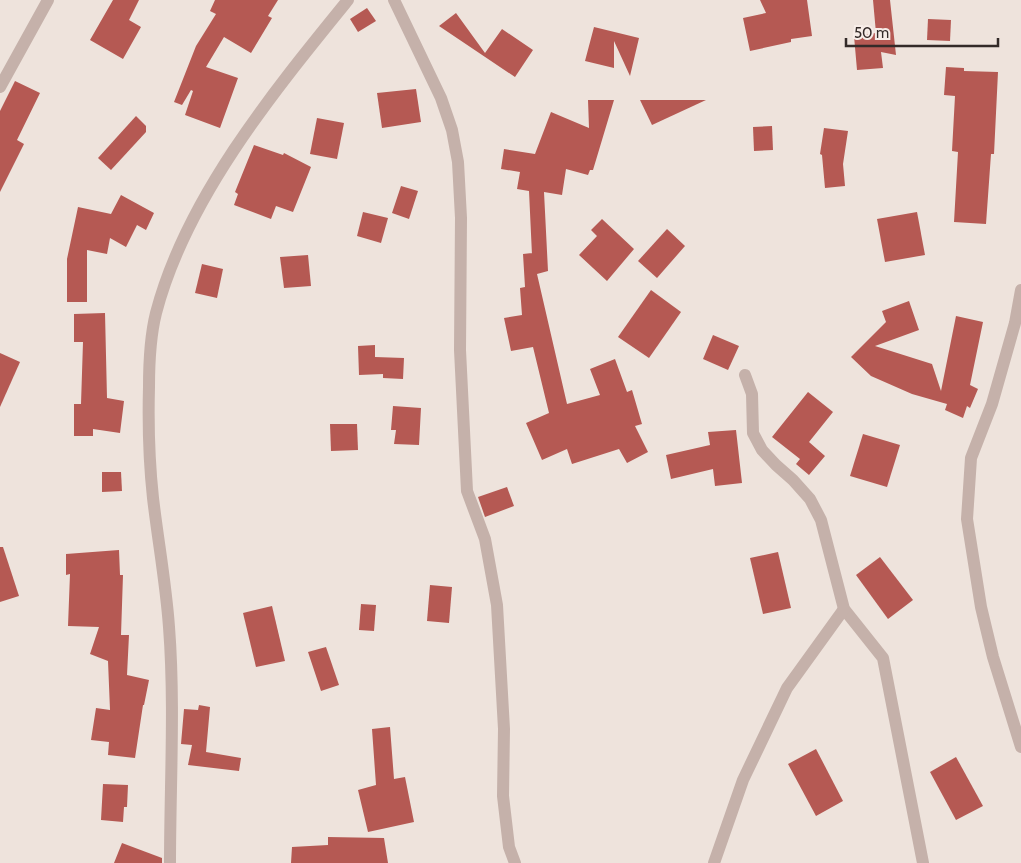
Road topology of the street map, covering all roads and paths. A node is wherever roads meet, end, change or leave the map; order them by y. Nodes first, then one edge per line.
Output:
1 (48, 0) edge
2 (348, 0) edge
3 (394, 0) edge
4 (0, 87) edge
5 (1021, 290) edge
6 (745, 375) dead end
7 (844, 609) junction
8 (1021, 748) edge
9 (170, 863) edge
10 (515, 863) edge
11 (714, 863) edge
12 (923, 863) edge

1 - 4 street
2 - 9 street
3 - 10 street
5 - 8 street
6 - 7 street
7 - 11 street
7 - 12 street

